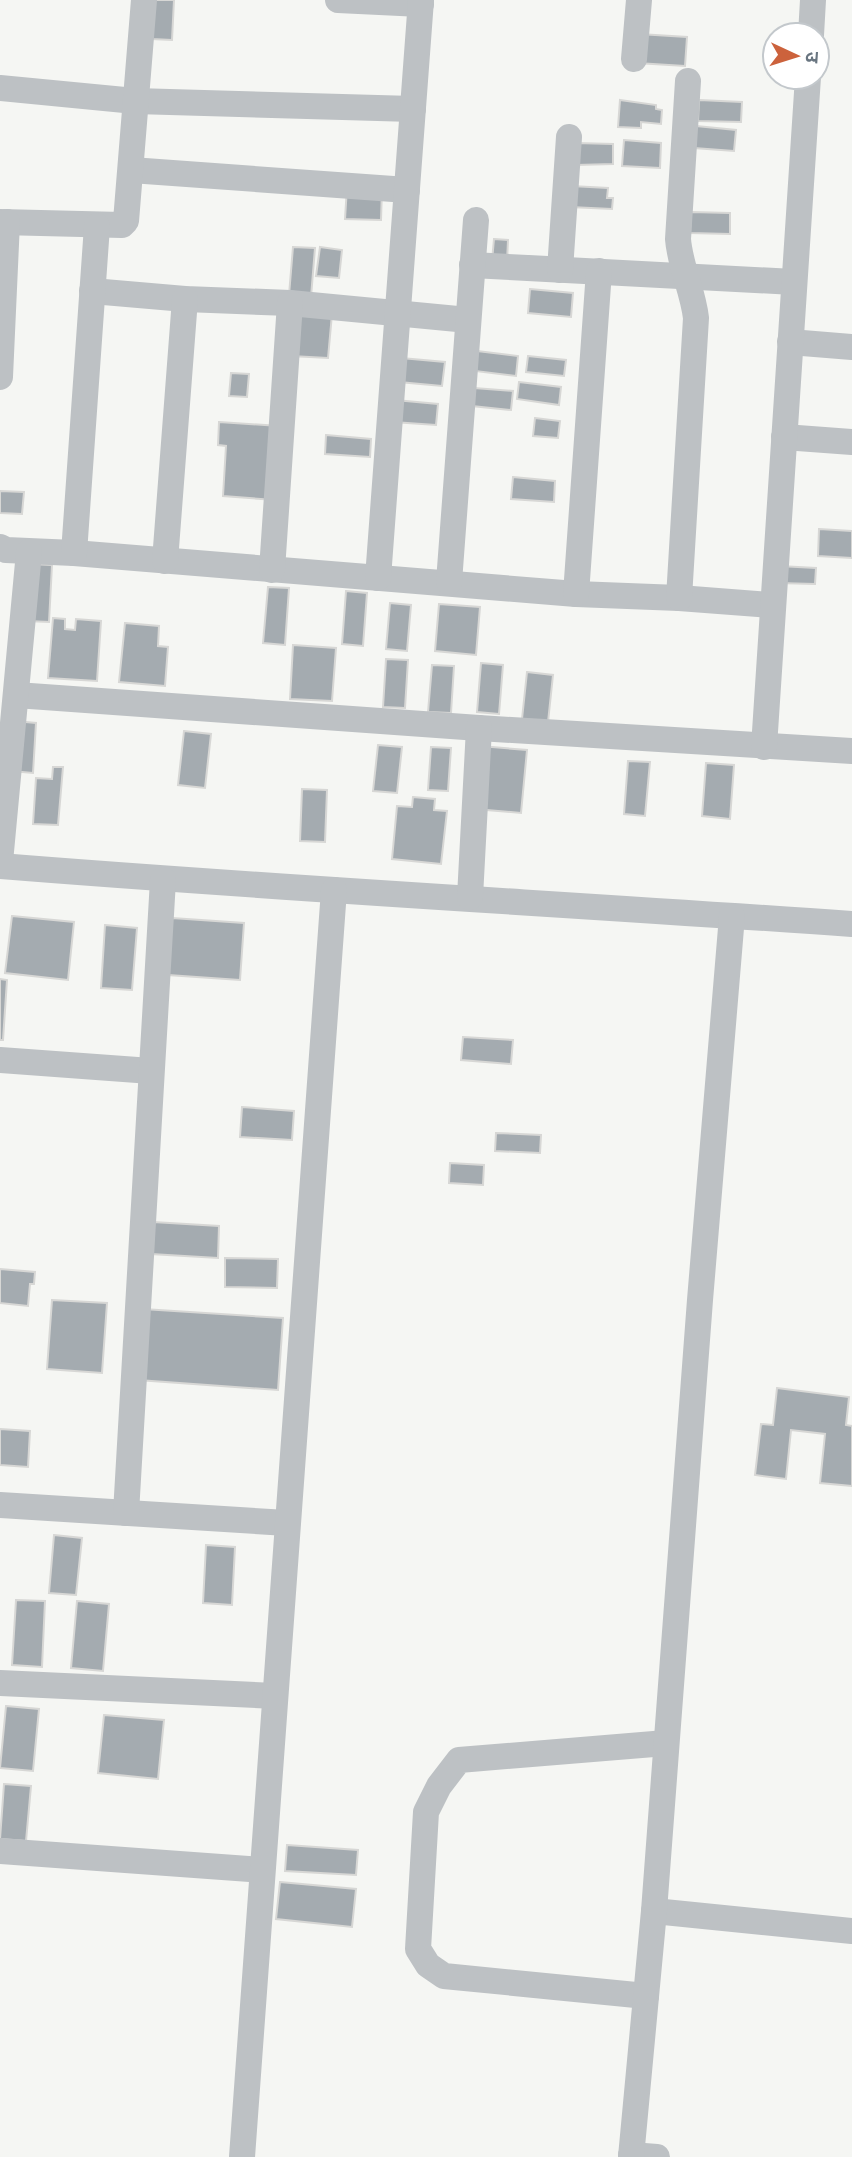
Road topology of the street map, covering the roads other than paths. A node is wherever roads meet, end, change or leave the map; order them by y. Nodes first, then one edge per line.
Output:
1 (144, 0) edge
2 (338, 0) edge
3 (639, 0) edge
4 (813, 0) edge
5 (421, 2) edge
6 (812, 21) edge
7 (634, 59) dead end
8 (688, 81) dead end
9 (0, 88) edge
10 (807, 91) edge
11 (135, 101) junction
12 (413, 110) junction
13 (569, 137) dead end
14 (131, 170) junction
15 (407, 190) junction
16 (476, 220) dead end
17 (4, 222) edge
18 (97, 226) junction
19 (472, 265) junction
20 (560, 270) junction
21 (599, 271) junction
22 (685, 277) junction
23 (794, 282) junction
24 (92, 291) junction
25 (185, 299) junction
26 (290, 303) junction
27 (398, 312) junction
28 (468, 320) junction
29 (790, 342) junction
30 (852, 347) edge
31 (0, 377) edge
32 (784, 437) junction
33 (852, 442) edge
34 (0, 547) edge
35 (29, 551) junction
36 (74, 553) junction
37 (165, 561) junction
38 (272, 570) junction
39 (378, 578) junction
40 (449, 582) junction
41 (576, 594) junction
42 (679, 598) junction
43 (771, 605) junction
44 (10, 708) edge
45 (479, 728) junction
46 (764, 747) junction
47 (852, 751) edge
48 (0, 864) edge
49 (163, 880) junction
50 (334, 890) junction
51 (470, 897) junction
52 (732, 916) junction
53 (852, 924) edge
54 (0, 1060) edge
55 (151, 1071) junction
56 (0, 1505) edge
57 (126, 1513) junction
58 (287, 1523) junction
59 (0, 1683) edge
60 (275, 1696) junction
61 (666, 1743) junction
62 (0, 1851) edge
63 (262, 1870) junction
64 (654, 1911) junction
65 (852, 1931) edge
66 (646, 1996) junction
67 (640, 2156) edge
68 (242, 2157) edge

1 - 11 street
2 - 5 street
3 - 7 street
4 - 6 street
5 - 12 street
8 - 22 street
9 - 11 street
10 - 23 street
11 - 12 street
11 - 14 street
12 - 15 street
13 - 20 street
14 - 15 street
14 - 18 street
15 - 27 street
16 - 19 street
17 - 18 street
17 - 31 street
18 - 24 street
19 - 20 street
19 - 28 street
20 - 21 street
21 - 22 street
21 - 41 street
22 - 23 street
22 - 42 street
23 - 29 street
24 - 25 street
24 - 36 street
25 - 26 street
25 - 37 street
26 - 27 street
26 - 38 street
27 - 28 street
27 - 39 street
28 - 40 street
29 - 30 street
29 - 32 street
32 - 33 street
32 - 43 street
34 - 35 street
35 - 36 street
35 - 44 street
36 - 37 street
37 - 38 street
38 - 39 street
39 - 40 street
40 - 41 street
41 - 42 street
42 - 43 street
43 - 46 street
44 - 45 street
44 - 48 street
45 - 46 street
45 - 51 street
46 - 47 street
48 - 49 street
49 - 50 street
49 - 55 street
50 - 51 street
50 - 58 street
51 - 52 street
52 - 53 street
52 - 61 street
54 - 55 street
55 - 57 street
56 - 57 street
57 - 58 street
58 - 60 street
59 - 60 street
60 - 63 street
61 - 64 street
61 - 66 street
62 - 63 street
63 - 68 street
64 - 65 street
64 - 66 street
66 - 67 street

